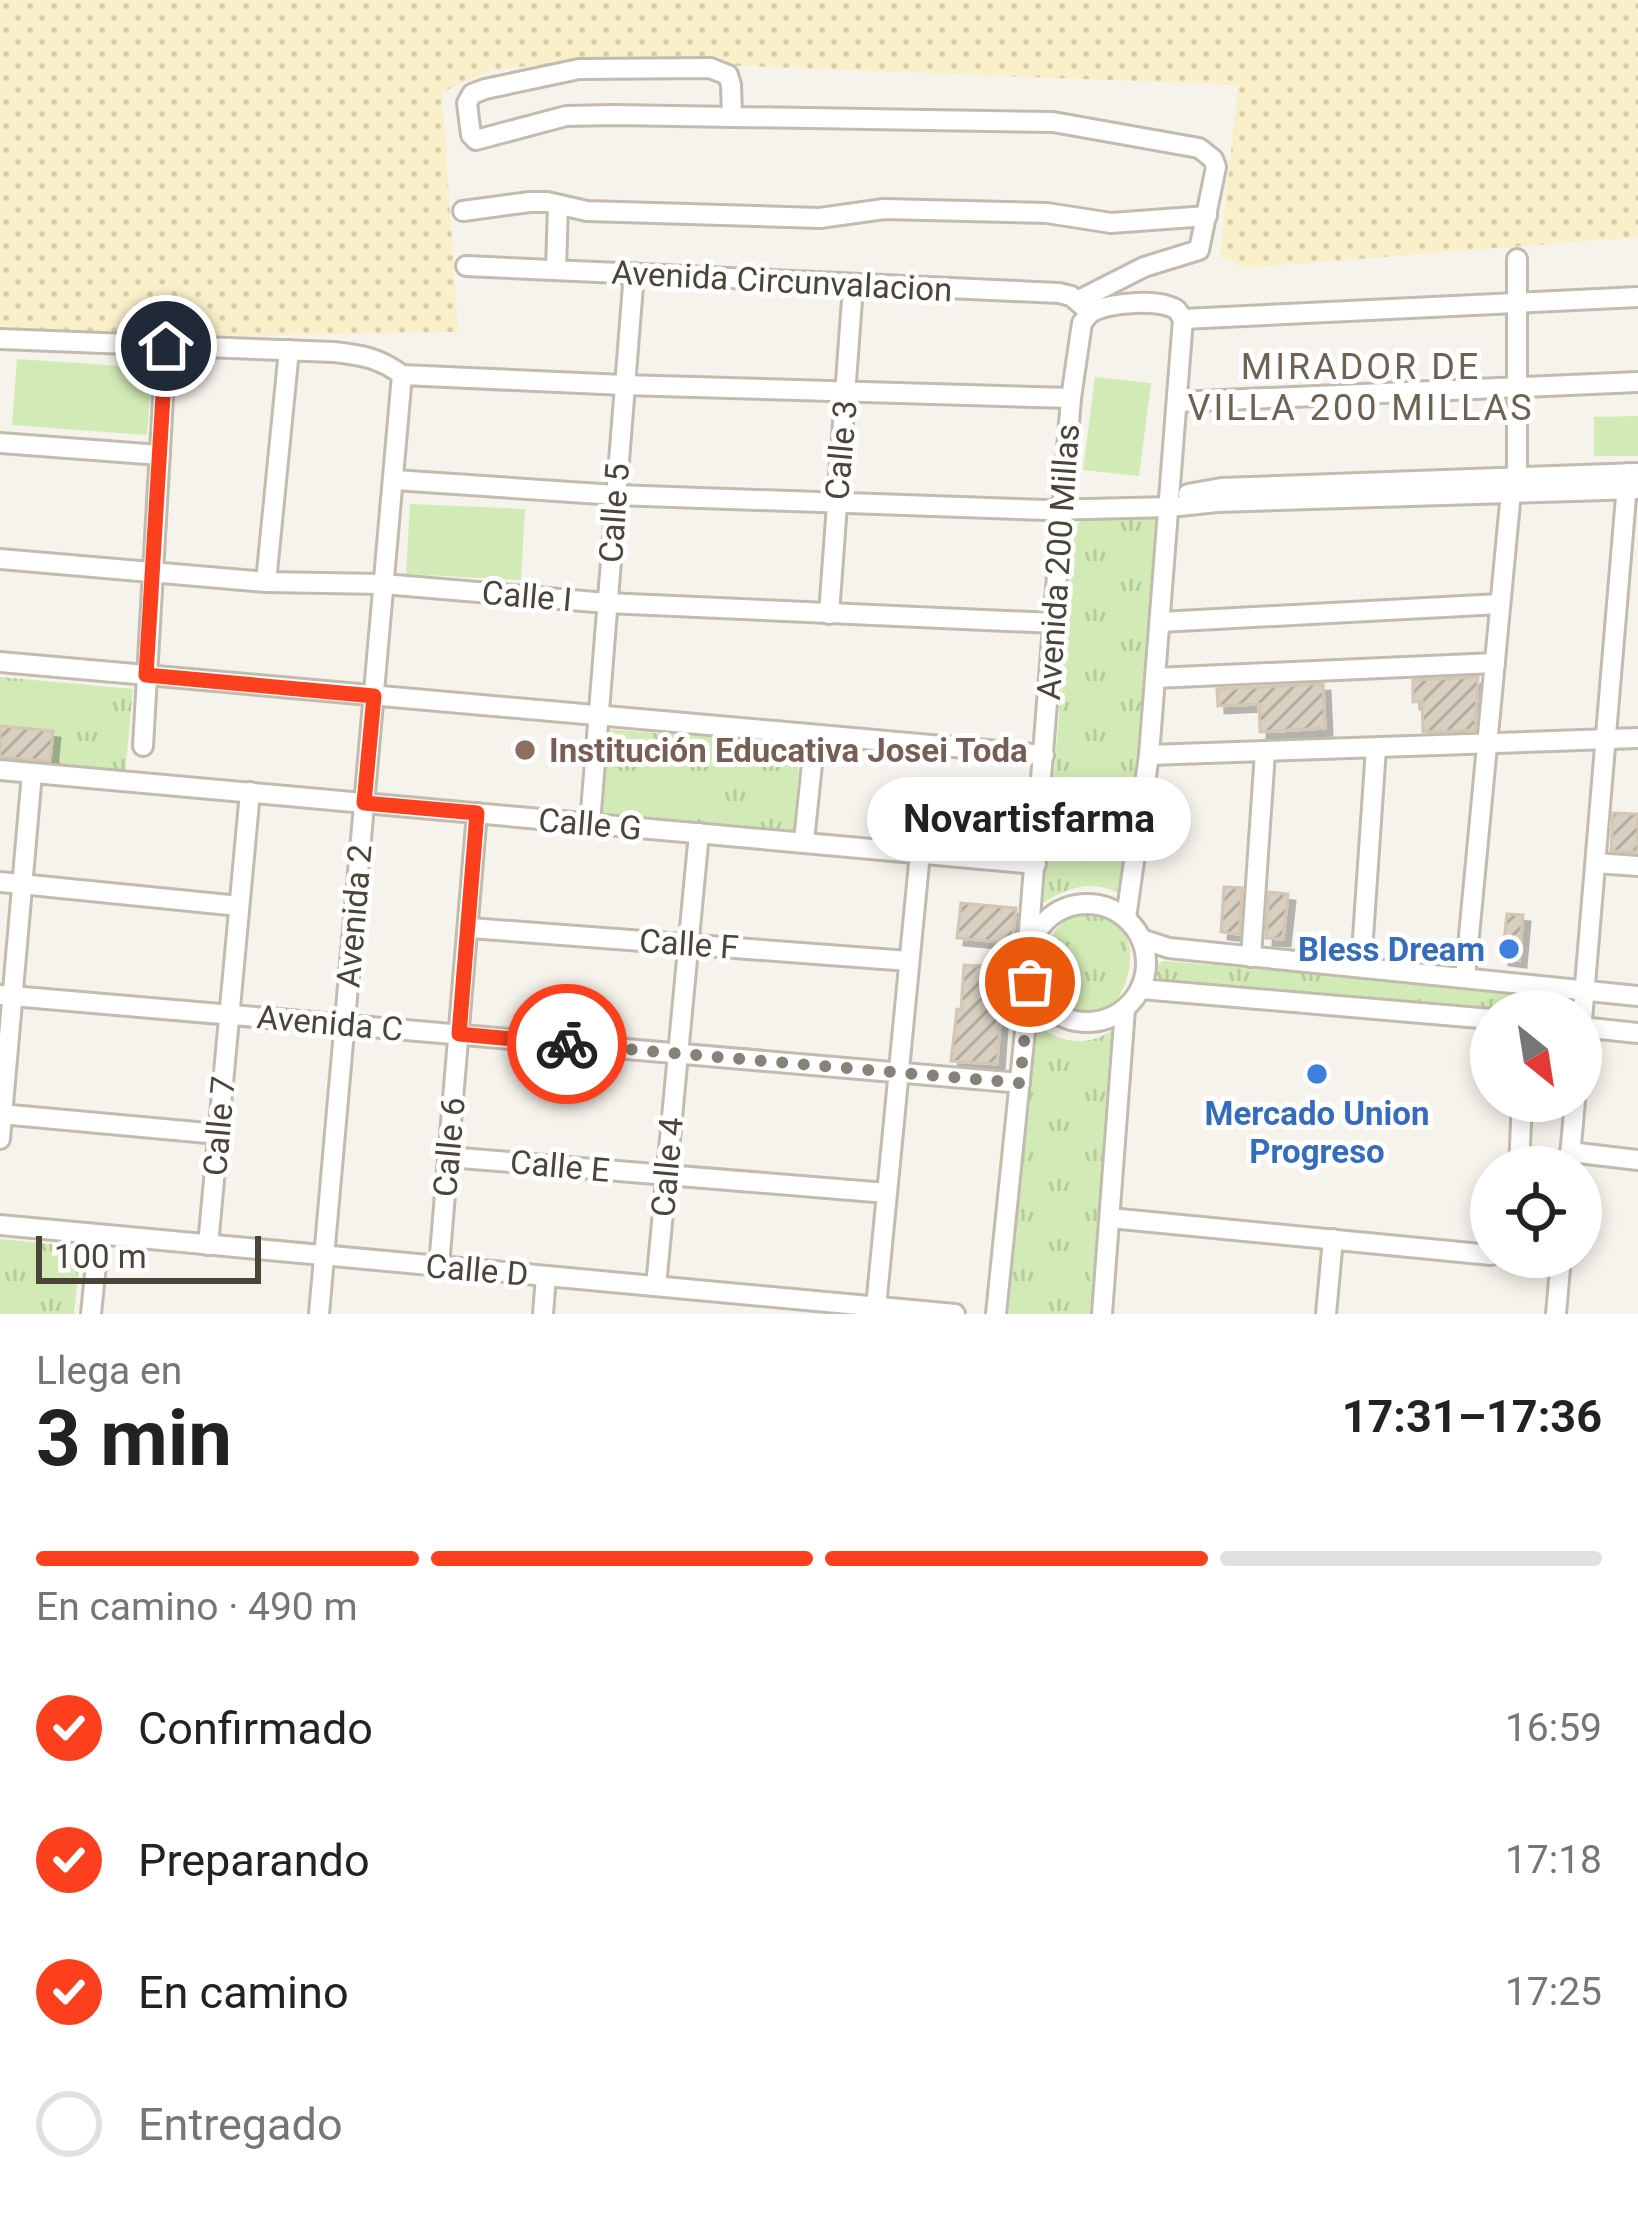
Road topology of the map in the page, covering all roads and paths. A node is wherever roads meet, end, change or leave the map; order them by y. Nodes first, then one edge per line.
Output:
1 (732, 116) junction
2 (558, 206) junction
3 (463, 211) dead end
4 (1207, 216) junction
5 (1517, 259) dead end
6 (466, 266) dead end
7 (556, 270) junction
8 (634, 273) junction
9 (853, 286) junction
10 (1638, 297) edge
11 (1517, 303) junction
12 (1084, 307) junction
13 (1183, 319) junction
14 (0, 339) edge
15 (166, 346) junction
16 (289, 350) junction
17 (402, 375) junction
18 (1638, 382) edge
19 (624, 385) junction
20 (1517, 387) junction
21 (847, 391) junction
22 (1071, 398) junction
23 (1177, 402) junction
24 (0, 443) edge
25 (160, 455) junction
26 (394, 480) junction
27 (1633, 481) edge
28 (1514, 484) junction
29 (615, 495) junction
30 (836, 504) junction
31 (1170, 507) junction
32 (1061, 510) junction
33 (0, 559) edge
34 (152, 572) junction
35 (266, 582) junction
36 (383, 584) junction
37 (607, 603) junction
38 (1500, 604) junction
39 (829, 614) junction
40 (1160, 622) junction
41 (1054, 623) junction
42 (0, 662) edge
43 (1495, 663) junction
44 (146, 675) junction
45 (1155, 679) junction
46 (374, 696) junction
47 (600, 718) junction
48 (815, 735) junction
49 (1638, 738) edge
50 (1607, 739) junction
51 (1487, 743) junction
52 (143, 746) dead end
53 (1376, 748) junction
54 (1265, 752) junction
55 (1043, 755) junction
56 (1149, 755) junction
57 (0, 770) edge
58 (32, 773) junction
59 (250, 793) junction
60 (364, 803) junction
61 (477, 813) junction
62 (590, 824) junction
63 (699, 833) junction
64 (804, 842) junction
65 (920, 853) junction
66 (1597, 863) junction
67 (1036, 864) junction
68 (1638, 866) edge
69 (0, 882) edge
70 (22, 884) junction
71 (239, 906) junction
72 (1126, 918) junction
73 (470, 928) junction
74 (1141, 939) junction
75 (690, 944) junction
76 (1028, 956) junction
77 (1251, 957) junction
78 (909, 961) junction
79 (1360, 968) junction
80 (1465, 977) junction
81 (1030, 982) junction
82 (1141, 989) junction
83 (1585, 990) joint
84 (1602, 992) edge
85 (6, 995) edge
86 (1638, 995) edge
87 (1125, 1009) junction
88 (229, 1015) junction
89 (1470, 1017) edge
90 (345, 1024) junction
91 (1602, 1030) edge
92 (1638, 1033) edge
93 (459, 1034) junction
94 (678, 1054) junction
95 (898, 1072) junction
96 (1020, 1083) junction
97 (1, 1114) edge
98 (218, 1134) junction
99 (0, 1138) edge
100 (448, 1157) junction
101 (1602, 1160) edge
102 (1638, 1160) edge
103 (667, 1175) junction
104 (887, 1193) junction
105 (1110, 1218) junction
106 (0, 1226) edge
107 (99, 1235) junction
108 (1333, 1239) junction
109 (208, 1245) junction
110 (1470, 1253) edge
111 (325, 1256) junction
112 (439, 1266) junction
113 (547, 1276) junction
114 (1559, 1278) edge
115 (656, 1286) junction
116 (765, 1305) edge
117 (876, 1306) junction
118 (91, 1314) edge
119 (320, 1314) edge
120 (543, 1314) edge
121 (955, 1314) edge
122 (996, 1314) edge
123 (1102, 1314) edge
124 (1326, 1314) edge
125 (1556, 1314) edge

1 - 1 street
1 - 4 street
2 - 3 street
2 - 4 street
2 - 7 street
4 - 12 street
5 - 11 street
6 - 7 street, Avenida Circunvalacion
7 - 8 street, Avenida Circunvalacion
8 - 9 street, Avenida Circunvalacion
8 - 19 street, Calle 5
9 - 12 street, Avenida Circunvalacion
9 - 21 street, Calle 3
10 - 11 street, Avenida Circunvalacion
11 - 13 street, Avenida Circunvalacion
11 - 20 street
12 - 13 street, Avenida Circunvalacion
12 - 22 street, Avenida 200 Millas
13 - 23 street
14 - 15 street
15 - 16 street
15 - 25 street
16 - 17 street
16 - 35 street
17 - 19 street
17 - 26 street, Avenida 2
18 - 20 street
19 - 21 street
19 - 29 street, Calle 5
20 - 23 street
20 - 28 street
21 - 22 street
21 - 30 street, Calle 3
22 - 32 street, Avenida 200 Millas
23 - 31 street
24 - 25 street
25 - 34 street
26 - 29 street
26 - 36 street, Avenida 2
27 - 28 street
27 - 50 street
28 - 31 street
28 - 38 street
29 - 30 street
29 - 37 street, Calle 5
30 - 32 street
30 - 39 street, Calle 3
31 - 32 street
31 - 40 street
32 - 41 street, Avenida 200 Millas
33 - 34 street, Calle I
34 - 35 street, Calle I
34 - 44 street
35 - 36 street, Calle I
36 - 37 street, Calle I
36 - 46 street, Avenida 2
37 - 39 street, Calle I
37 - 47 street, Calle 5
38 - 40 street
38 - 43 street
39 - 41 street, Calle I
40 - 45 street
41 - 55 street, Avenida 200 Millas
42 - 44 street
43 - 45 street
43 - 51 street
44 - 46 street
44 - 52 street
45 - 56 street
46 - 47 street
46 - 60 street, Avenida 2
47 - 48 street
47 - 62 street, Calle 5
48 - 55 street
48 - 64 street
49 - 50 street
50 - 51 street
50 - 66 street
51 - 53 street
51 - 80 street
53 - 54 street
53 - 79 street
54 - 56 street
54 - 77 street
55 - 67 street, Avenida 200 Millas
56 - 72 street
57 - 58 street, Calle G
58 - 59 street, Calle G
58 - 70 street
59 - 60 street, Calle G
59 - 71 street, Calle 7
60 - 61 street, Calle G
60 - 90 street, Avenida 2
61 - 62 street, Calle G
61 - 73 street, Calle 6
62 - 63 street, Calle G
63 - 64 street, Calle G
63 - 75 street, Calle 4
64 - 65 street, Calle G
65 - 67 street, Calle G
65 - 78 street
66 - 68 street
66 - 83 street
67 - 76 street, Avenida 200 Millas
69 - 70 street
70 - 71 street
70 - 85 street
71 - 88 street, Calle 7
72 - 74 street
72 - 76 street
73 - 75 street, Calle F
73 - 93 street, Calle 6
74 - 77 street
74 - 82 street
75 - 78 street, Calle F
75 - 94 street, Calle 4
76 - 81 street
77 - 79 street
78 - 95 street
79 - 80 street
80 - 83 street
81 - 87 street
81 - 96 street
82 - 87 street
82 - 89 street
84 - 86 street
85 - 88 street, Avenida C
85 - 97 street
87 - 105 street
88 - 90 street, Avenida C
88 - 98 street, Calle 7
90 - 93 street, Avenida C
90 - 111 street, Avenida 2
91 - 92 street
93 - 94 street, Avenida C
93 - 100 street, Calle 6
94 - 95 street, Avenida C
94 - 103 street, Calle 4
95 - 96 street, Avenida C
95 - 104 street
96 - 122 street
97 - 98 street
97 - 99 street
98 - 109 street, Calle 7
100 - 103 street, Calle E
100 - 112 street, Calle 6
101 - 102 street
103 - 104 street, Calle E
103 - 115 street, Calle 4
104 - 117 street
105 - 108 street
105 - 123 street
106 - 107 street, Calle D
107 - 109 street, Calle D
107 - 118 street
108 - 110 street
108 - 124 street
109 - 111 street, Calle D
111 - 112 street, Calle D
111 - 119 street, Avenida 2
112 - 113 street, Calle D
113 - 115 street, Calle D
113 - 120 street
114 - 125 street
115 - 116 street, Calle D
116 - 117 street, Calle D
117 - 121 street, Calle D

